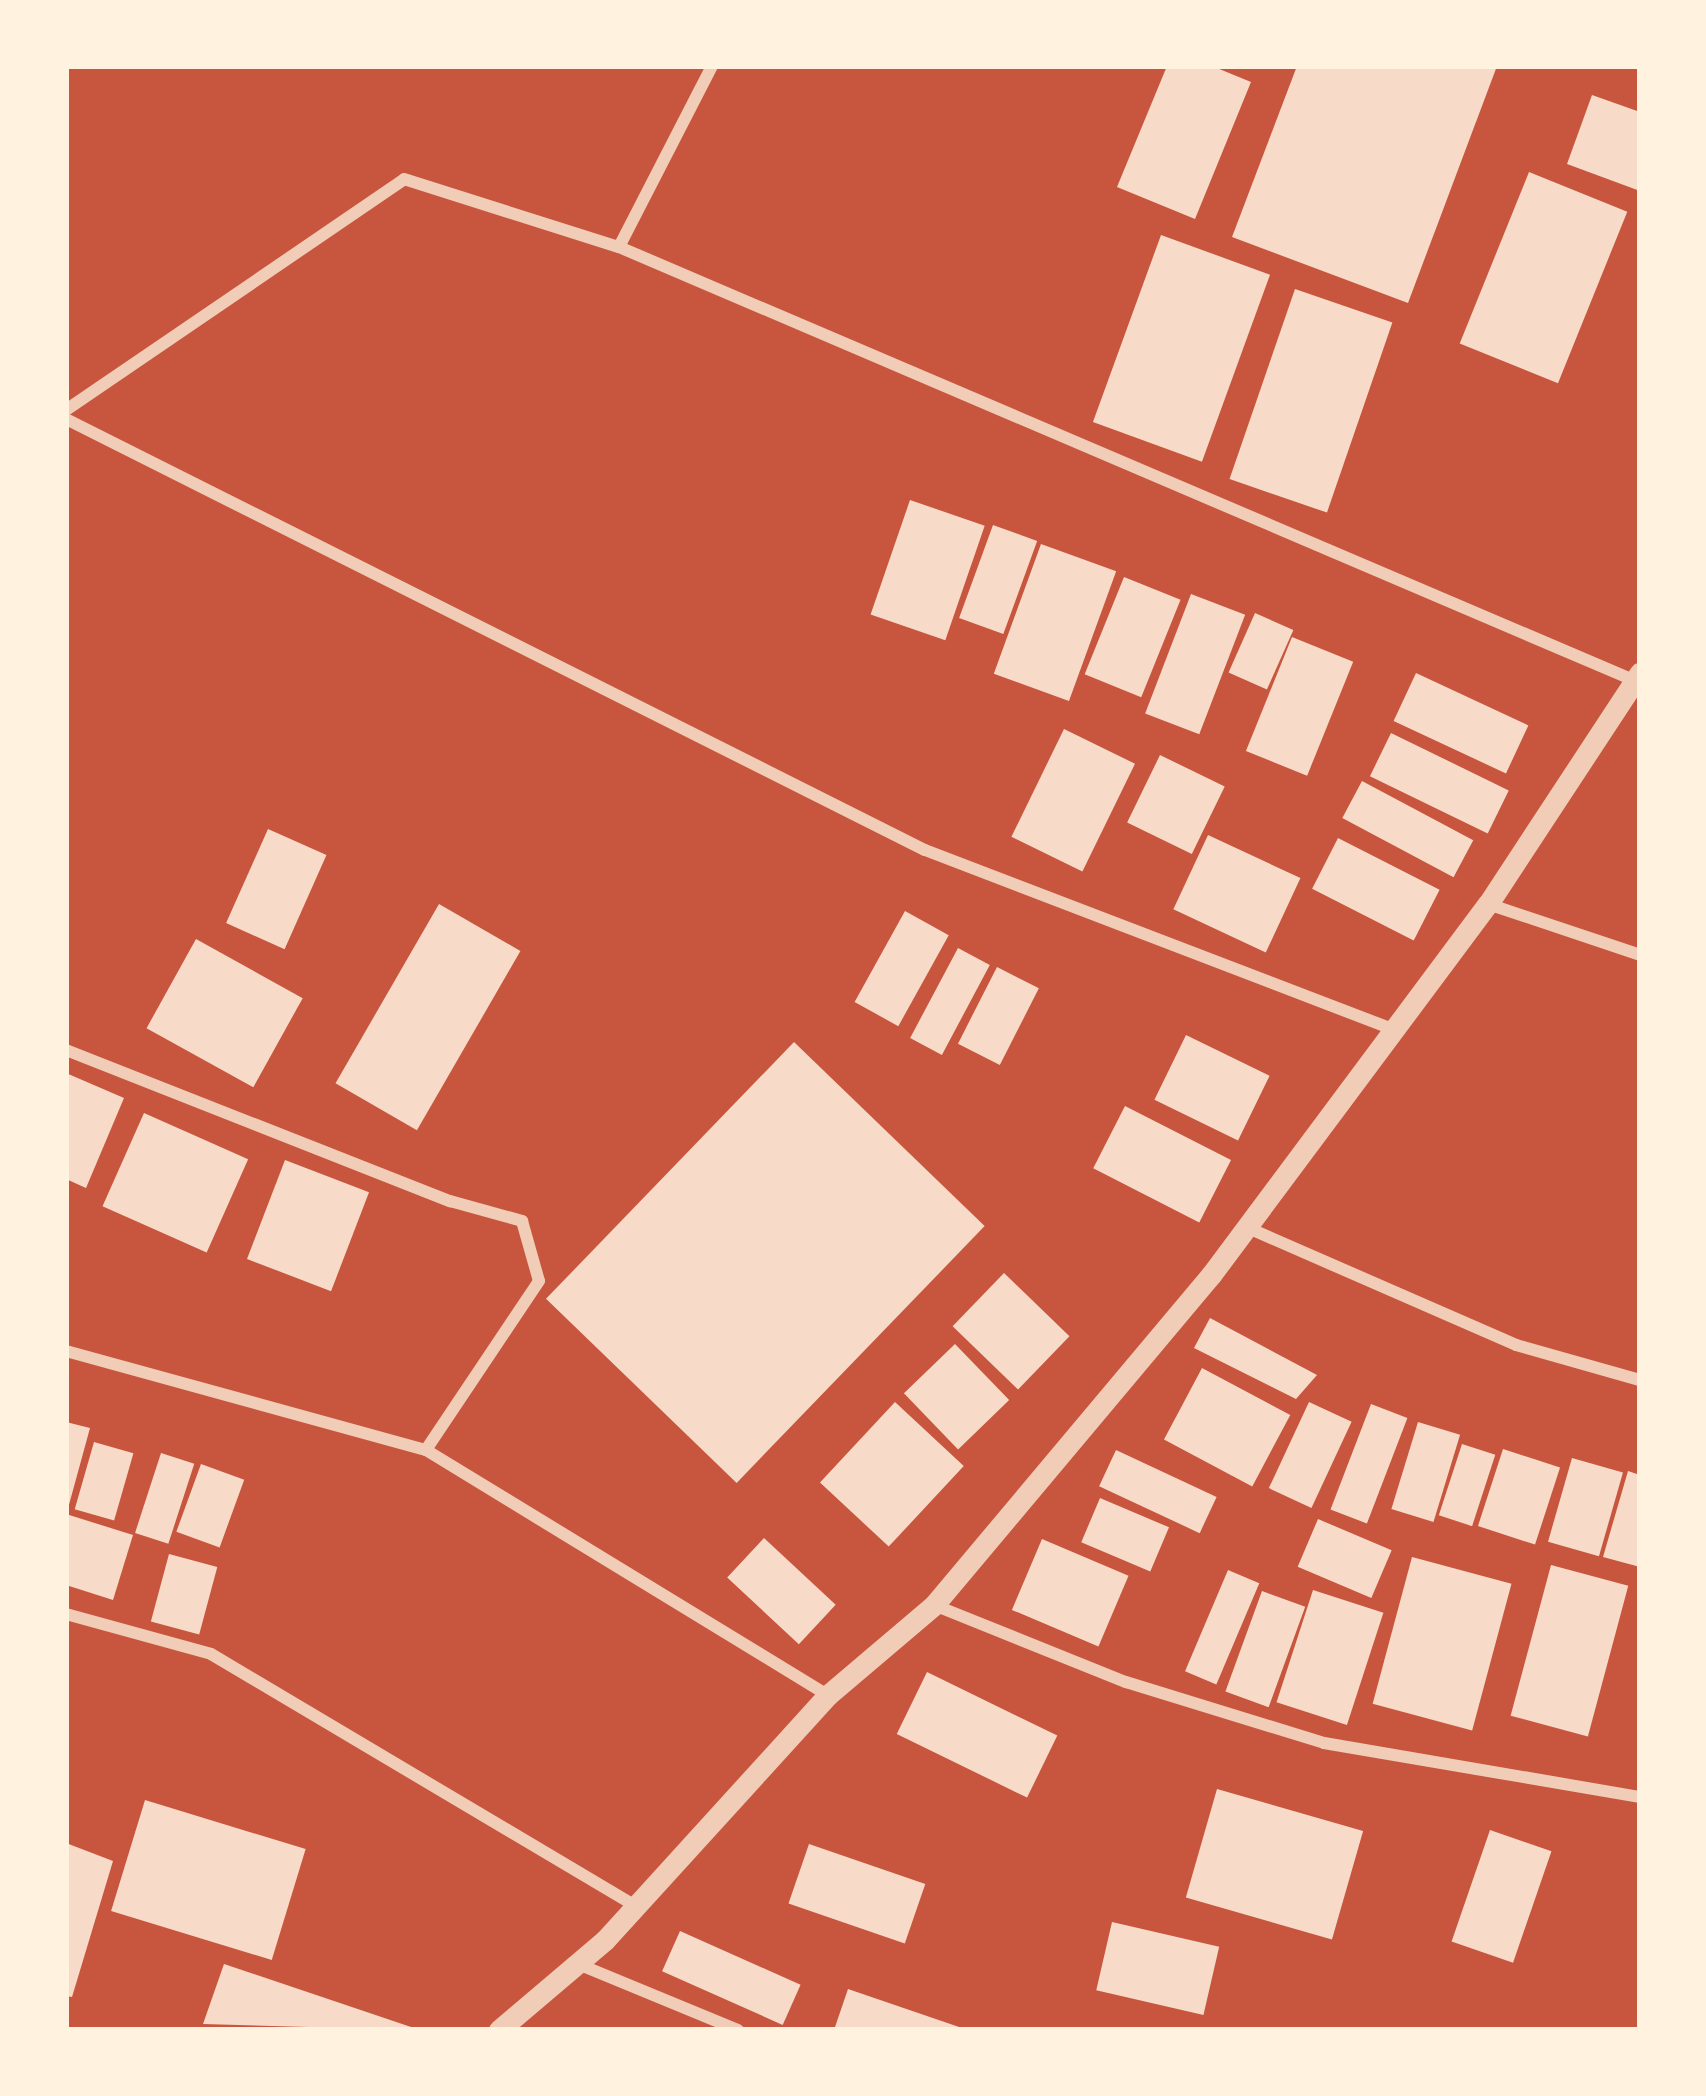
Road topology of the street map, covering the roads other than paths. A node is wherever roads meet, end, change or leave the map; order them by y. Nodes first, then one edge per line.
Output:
1 (712, 66) edge
2 (619, 247) junction
3 (66, 414) edge
4 (1636, 677) edge
5 (1488, 904) junction
6 (1640, 955) edge
7 (1395, 1030) junction
8 (66, 1050) edge
9 (1246, 1228) junction
10 (66, 1351) edge
11 (1640, 1380) edge
12 (427, 1450) junction
13 (934, 1606) junction
14 (66, 1614) edge
15 (828, 1695) junction
16 (1640, 1797) edge
17 (636, 1906) junction
18 (578, 1964) junction
19 (499, 2030) edge
20 (738, 2030) edge

1 - 2 street
2 - 3 street
2 - 4 street
3 - 7 street
4 - 5 street
5 - 6 street
5 - 7 street
7 - 9 street
8 - 12 street
9 - 11 street
9 - 13 street
10 - 12 street
12 - 15 street
13 - 15 street
13 - 16 street
14 - 17 street
15 - 17 street
17 - 18 street
18 - 19 street
18 - 20 street

